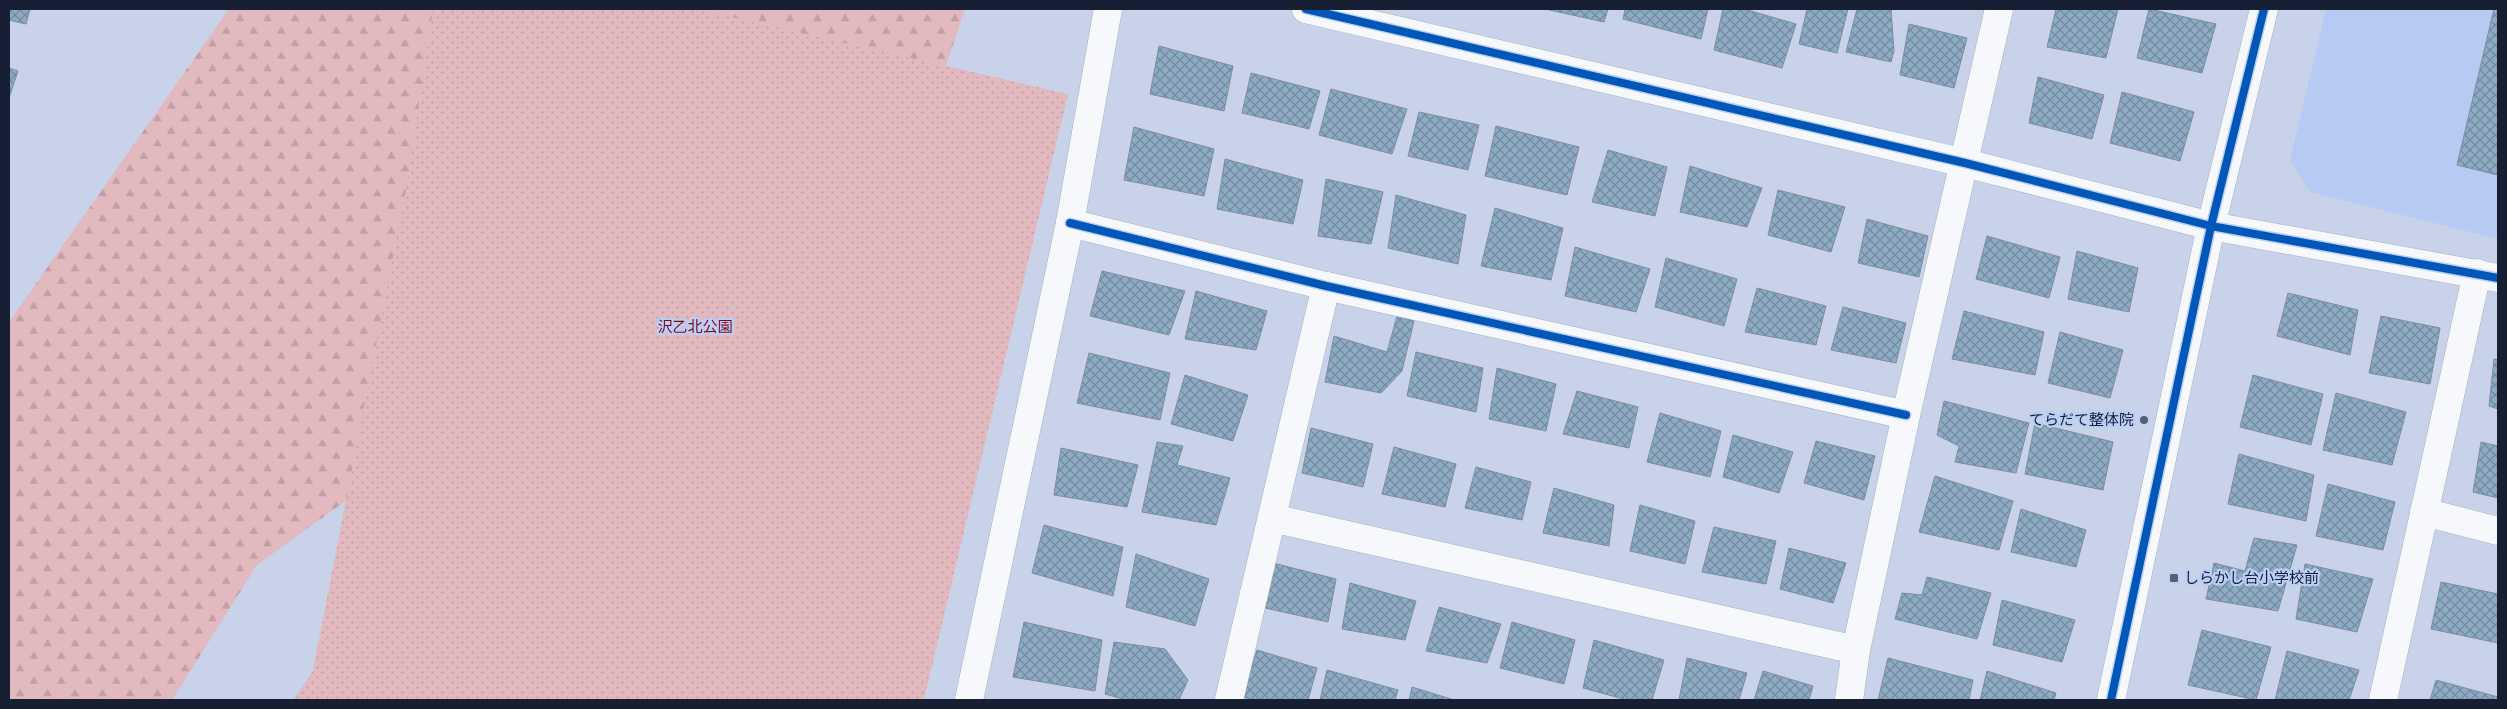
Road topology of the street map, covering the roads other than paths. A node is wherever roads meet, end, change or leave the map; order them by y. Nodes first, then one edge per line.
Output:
1 (1108, 9) edge
2 (1306, 9) edge
3 (1999, 9) edge
4 (2264, 9) edge
5 (1965, 163) junction
6 (1070, 223) junction
7 (2211, 226) junction
8 (2488, 276) edge
9 (1326, 286) junction
10 (1906, 416) junction
11 (2424, 512) junction
12 (1272, 518) junction
13 (2498, 530) edge
14 (1856, 650) junction
15 (969, 700) edge
16 (1229, 700) edge
17 (1849, 700) edge
18 (2111, 700) edge
19 (2383, 700) edge

1 - 6 street
2 - 5 street
3 - 5 street
4 - 7 street
5 - 7 street
5 - 10 street
6 - 9 street
6 - 15 street
7 - 8 street
7 - 18 street
8 - 11 street
9 - 10 street
9 - 12 street
10 - 14 street
11 - 13 street
11 - 19 street
12 - 14 street
12 - 16 street
14 - 17 street

